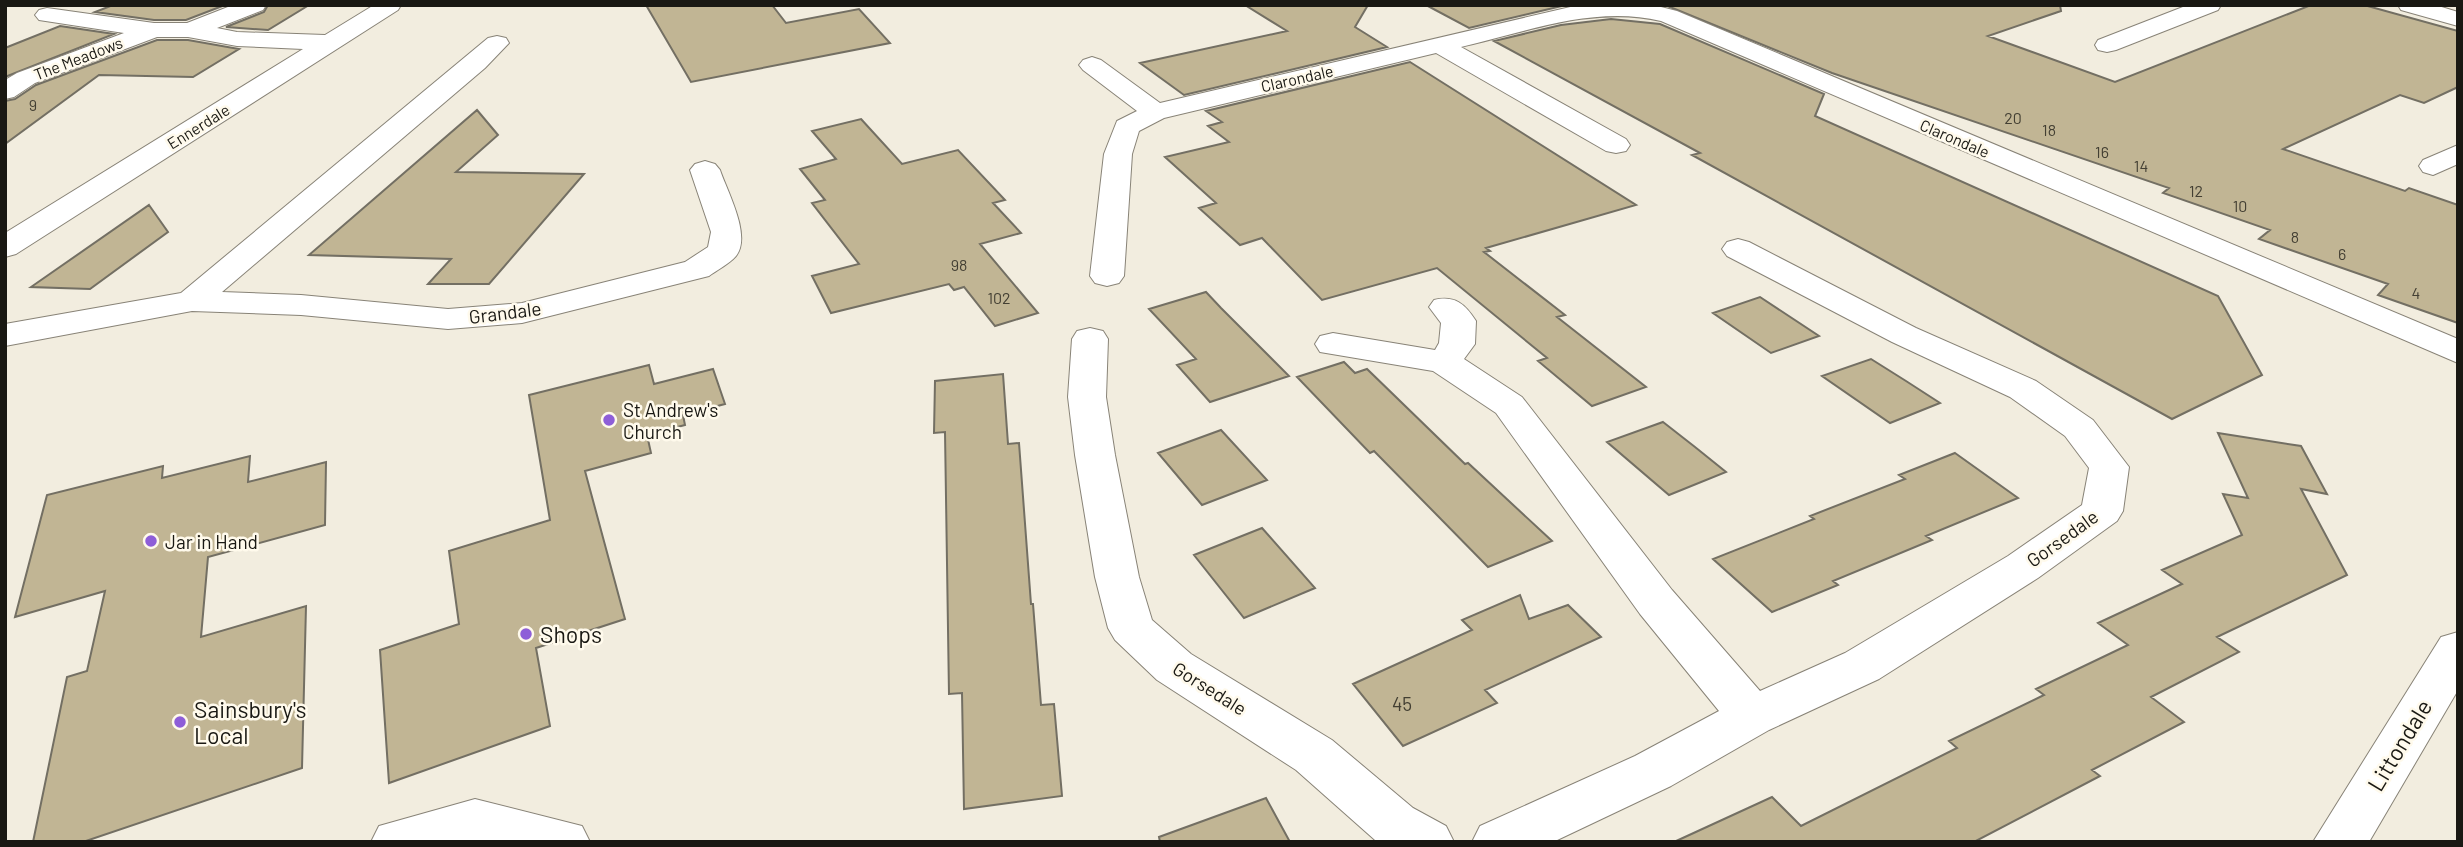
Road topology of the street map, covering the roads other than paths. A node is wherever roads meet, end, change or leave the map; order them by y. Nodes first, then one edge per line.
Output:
1 (255, 5) edge
2 (390, 5) edge
3 (2210, 5) edge
4 (2409, 5) edge
5 (47, 15) dead end
6 (2458, 19) edge
7 (154, 30) junction
8 (188, 30) junction
9 (330, 43) junction
10 (497, 43) dead end
11 (1439, 45) junction
12 (2107, 45) dead end
13 (1092, 65) dead end
14 (5, 91) edge
15 (1155, 112) junction
16 (1616, 145) dead end
17 (705, 170) dead end
18 (5, 247) edge
19 (1738, 249) dead end
20 (1107, 276) dead end
21 (192, 301) junction
22 (1446, 307) dead end
23 (5, 335) edge
24 (1090, 339) dead end
25 (1333, 344) dead end
26 (2458, 352) edge
27 (1444, 362) junction
28 (2458, 649) edge
29 (1752, 716) junction
30 (398, 842) edge
31 (563, 842) edge
32 (1427, 842) edge
33 (1499, 842) edge
34 (2340, 842) edge

1 - 8 street, The Meadows
2 - 9 street, Ennerdale
3 - 12 street
4 - 6 street
5 - 7 street, The Meadows
7 - 8 street, The Meadows
7 - 14 street, The Meadows
8 - 9 street, The Meadows
9 - 18 street, Ennerdale
10 - 21 street
11 - 15 street, Clarondale
11 - 16 street
11 - 26 street, Clarondale
13 - 15 street
15 - 20 street, Clarondale
17 - 21 street, Grandale
19 - 29 street, Gorsedale
21 - 23 street, Grandale
22 - 27 street
24 - 32 street, Gorsedale
25 - 27 street
27 - 29 street
28 - 34 street, Littondale
29 - 33 street, Gorsedale
30 - 31 street

